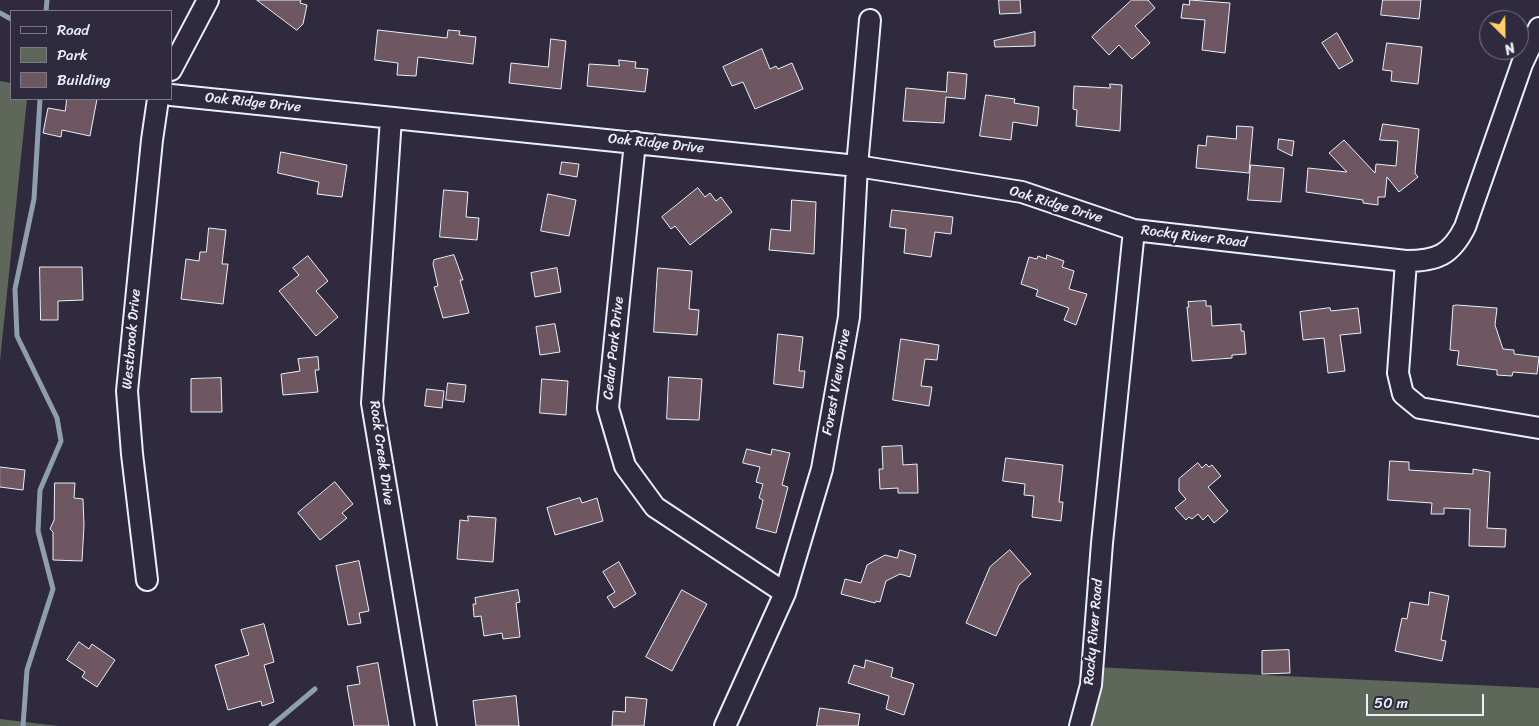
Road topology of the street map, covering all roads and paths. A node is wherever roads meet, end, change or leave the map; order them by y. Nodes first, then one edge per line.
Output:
1 (208, 0) edge
2 (870, 20) dead end
3 (1539, 28) edge
4 (172, 68) edge
5 (172, 95) edge
6 (158, 100) edge
7 (390, 118) junction
8 (634, 142) junction
9 (857, 166) junction
10 (1134, 230) junction
11 (1406, 261) junction
12 (1539, 428) edge
13 (147, 580) dead end
14 (785, 593) junction
15 (426, 726) edge
16 (725, 726) edge
17 (1080, 726) edge

1 - 4 street
2 - 9 street, Forest View Drive
3 - 11 street, Rocky River Road
5 - 7 street, Oak Ridge Drive
6 - 13 street, Westbrook Drive
7 - 8 street, Oak Ridge Drive
7 - 15 street, Rock Creek Drive
8 - 9 street, Oak Ridge Drive
8 - 14 street, Cedar Park Drive
9 - 10 street, Oak Ridge Drive
9 - 14 street, Forest View Drive
10 - 11 street, Rocky River Road
10 - 17 street, Rocky River Road
11 - 12 street
14 - 16 street, Forest View Drive

